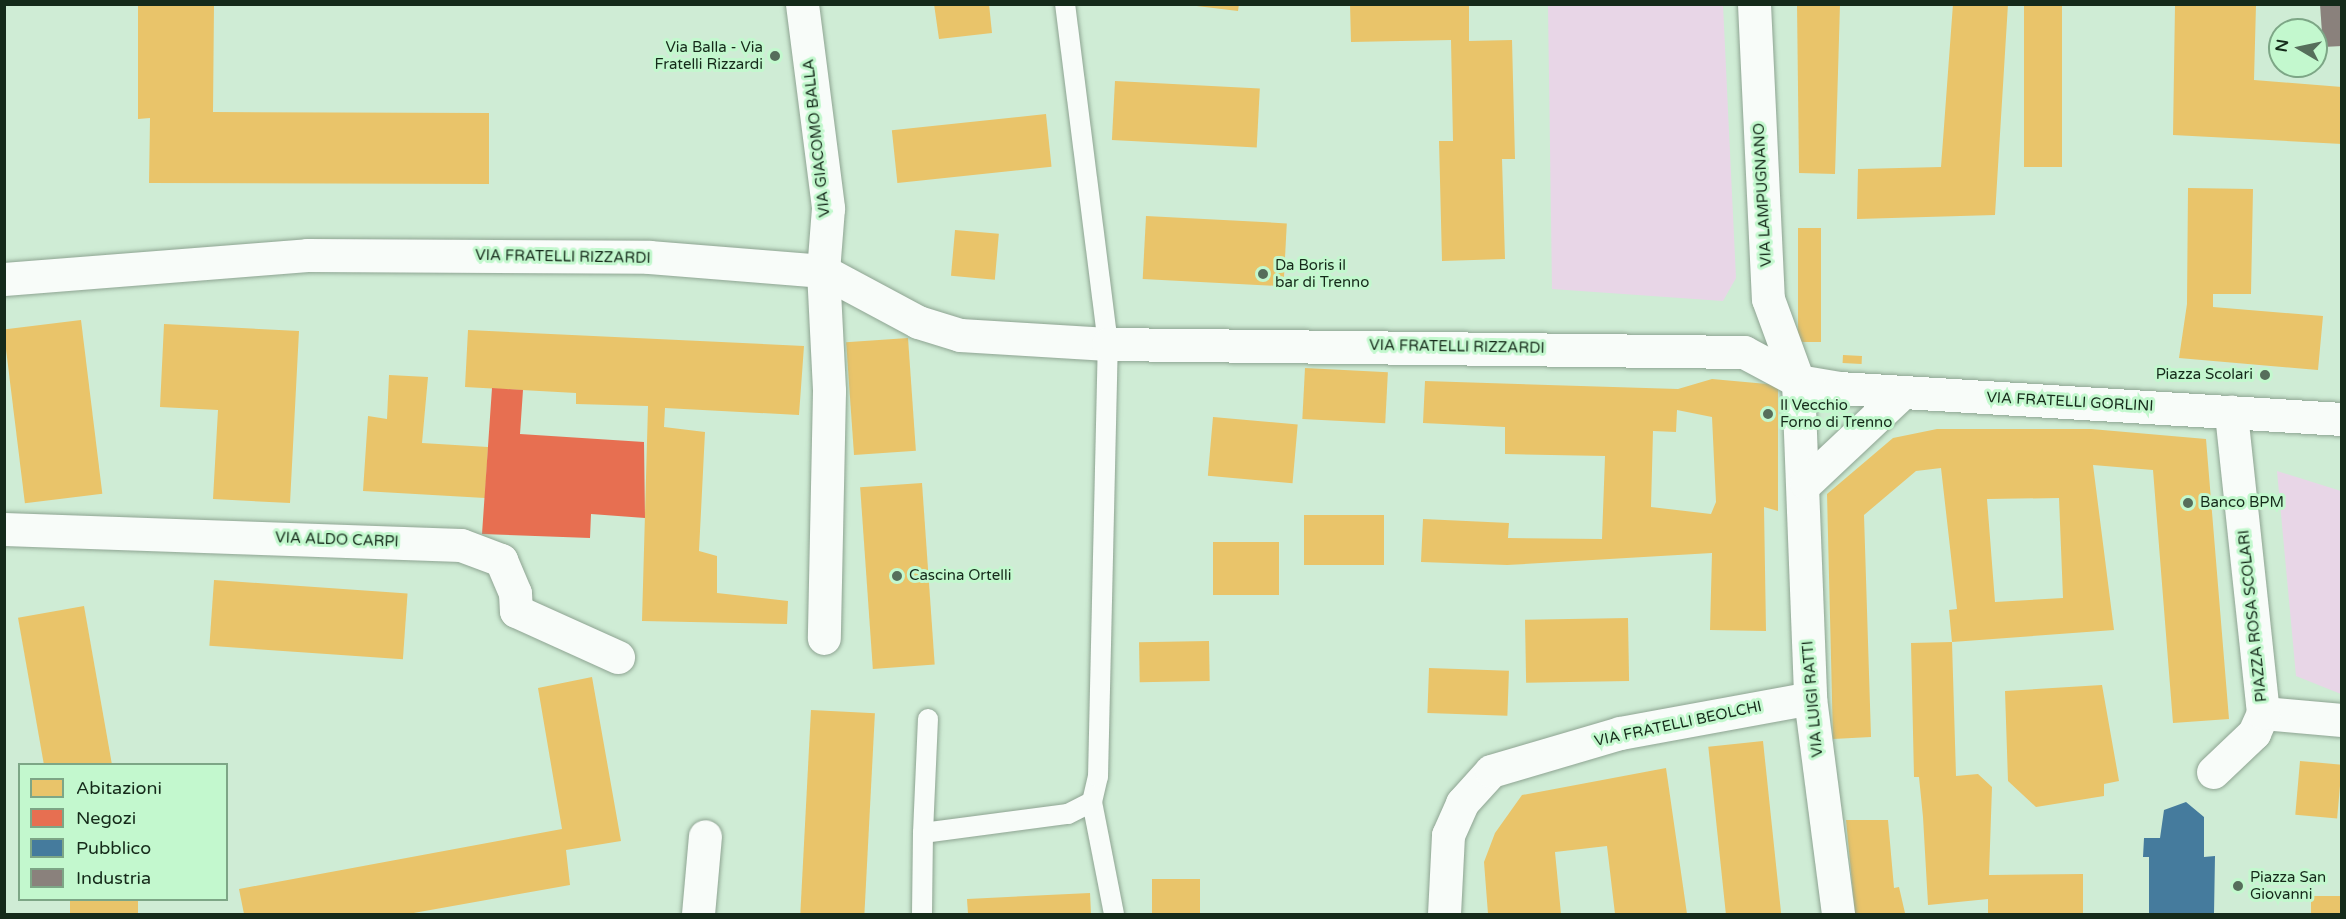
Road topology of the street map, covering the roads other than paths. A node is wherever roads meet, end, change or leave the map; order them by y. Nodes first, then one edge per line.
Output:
1 (802, 4) edge
2 (1065, 4) edge
3 (1754, 4) edge
4 (823, 271) junction
5 (4, 279) edge
6 (1108, 344) junction
7 (1798, 381) junction
8 (1902, 393) junction
9 (2231, 412) junction
10 (2342, 419) edge
11 (1806, 483) junction
12 (4, 529) edge
13 (824, 638) dead end
14 (618, 657) dead end
15 (1810, 698) junction
16 (2263, 713) junction
17 (928, 719) dead end
18 (2342, 720) edge
19 (2213, 772) dead end
20 (1092, 802) junction
21 (923, 833) junction
22 (705, 836) dead end
23 (698, 915) edge
24 (922, 915) edge
25 (1114, 915) edge
26 (1444, 915) edge
27 (1838, 915) edge

1 - 4 street, VIA GIACOMO BALLA
2 - 6 lane
3 - 7 street, VIA LAMPUGNANO
4 - 5 street, VIA FRATELLI RIZZARDI
4 - 6 street, VIA FRATELLI RIZZARDI
4 - 13 street, VIA GIACOMO BALLA
6 - 7 street, VIA FRATELLI RIZZARDI
6 - 20 lane
7 - 8 street, VIA FRATELLI GORLINI
7 - 11 street, VIA LUIGI RATTI
8 - 9 street, VIA FRATELLI GORLINI
8 - 11 street
9 - 10 street, VIA FRATELLI GORLINI
9 - 16 street, PIAZZA ROSA SCOLARI
11 - 15 street, VIA LUIGI RATTI
12 - 14 street, VIA ALDO CARPI
15 - 26 street, VIA FRATELLI BEOLCHI
15 - 27 street, VIA LUIGI RATTI
16 - 18 street, PIAZZA ROSA SCOLARI
16 - 19 street, PIAZZA ROSA SCOLARI
17 - 21 lane
20 - 21 lane
20 - 25 lane
21 - 24 lane
22 - 23 street

